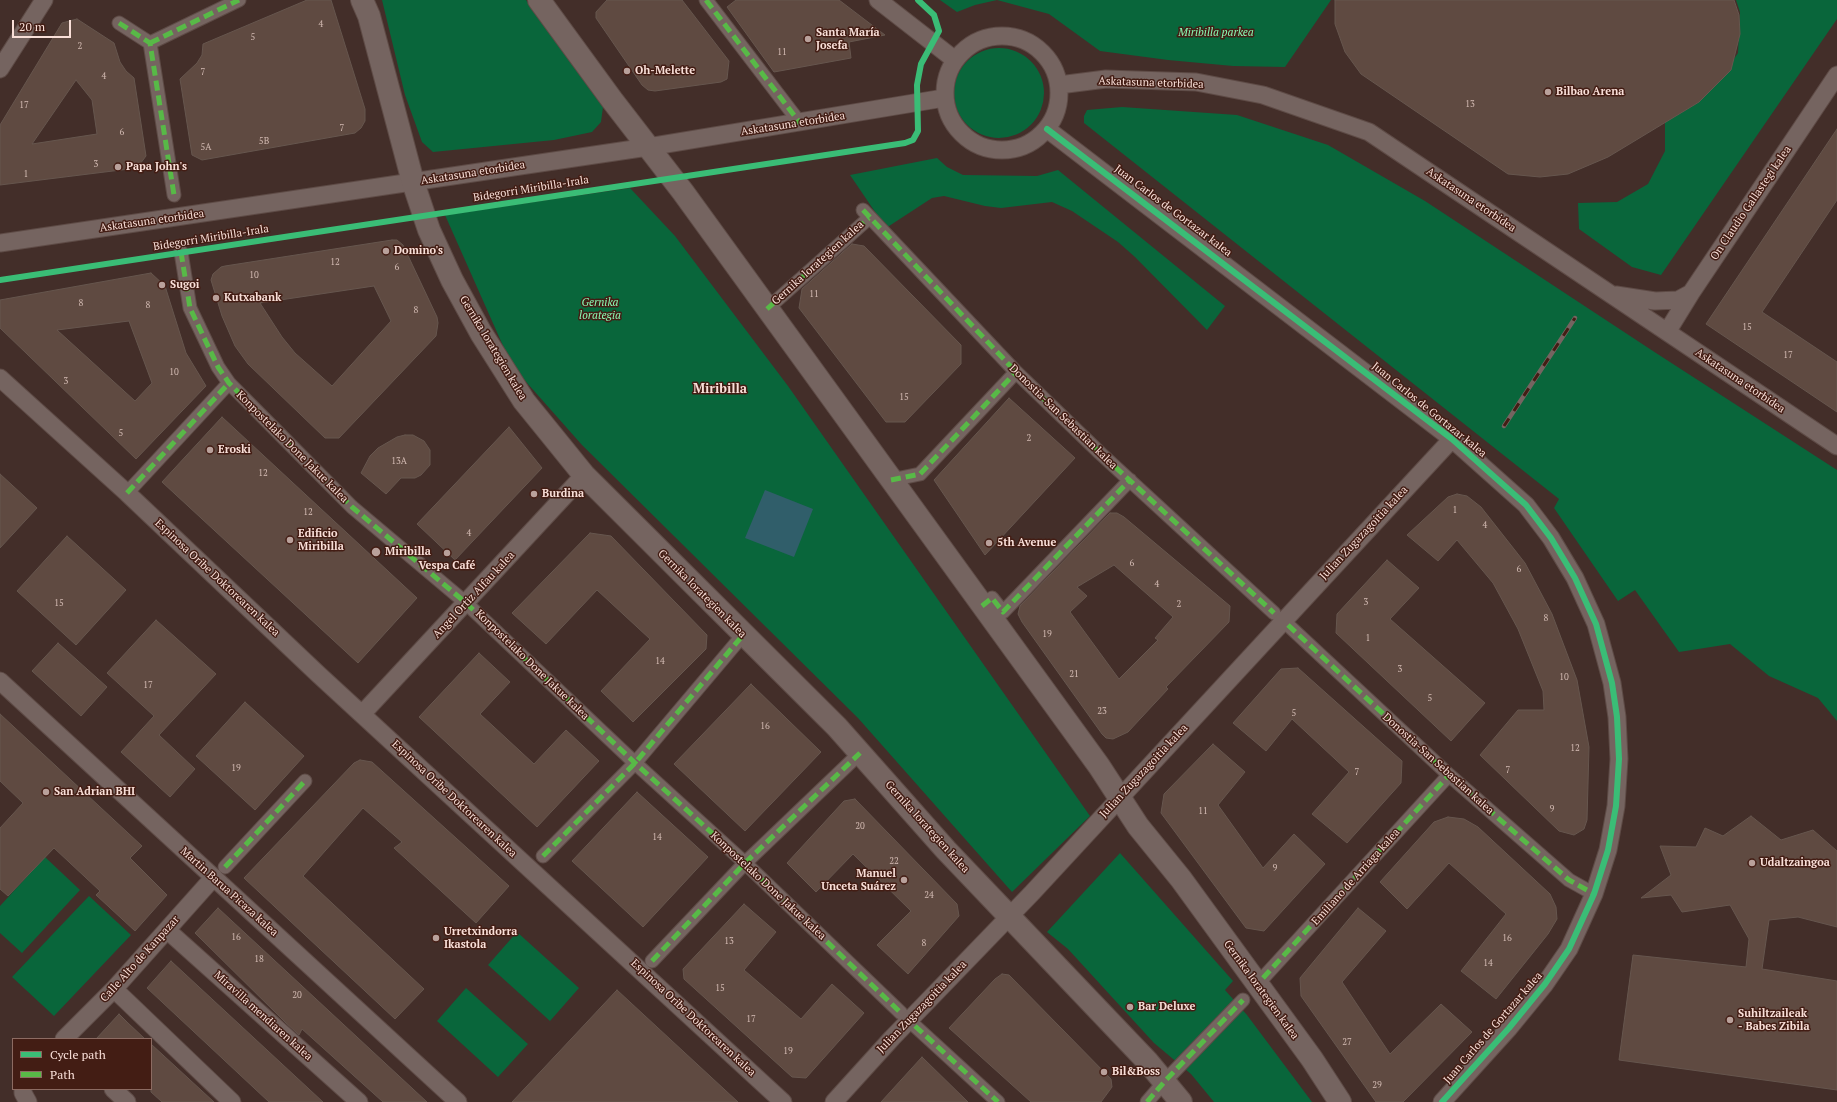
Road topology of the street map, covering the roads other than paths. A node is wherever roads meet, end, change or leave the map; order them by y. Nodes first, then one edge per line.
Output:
1 (29, 0) edge
2 (44, 0) edge
3 (240, 0) edge
4 (362, 0) edge
5 (539, 0) edge
6 (706, 0) edge
7 (878, 0) edge
8 (33, 18) junction
9 (119, 23) dead end
10 (150, 43) junction
11 (955, 60) junction
12 (0, 68) edge
13 (1837, 75) edge
14 (1059, 85) junction
15 (944, 98) junction
16 (800, 123) junction
17 (1047, 129) junction
18 (648, 147) junction
19 (412, 182) junction
20 (174, 195) dead end
21 (866, 214) joint
22 (0, 243) edge
23 (181, 252) dead end
24 (1691, 293) junction
25 (1610, 294) junction
26 (768, 308) junction
27 (1667, 332) junction
28 (1016, 372) junction
29 (0, 378) edge
30 (229, 383) junction
31 (6, 388) edge
32 (1452, 439) junction
33 (1837, 446) edge
34 (584, 476) junction
35 (891, 480) junction
36 (1130, 480) junction
37 (127, 493) junction
38 (466, 603) junction
39 (982, 606) junction
40 (1274, 612) dead end
41 (1288, 625) dead end
42 (744, 635) junction
43 (0, 681) edge
44 (363, 713) junction
45 (860, 753) junction
46 (635, 763) junction
47 (1449, 775) junction
48 (305, 781) dead end
49 (1119, 797) junction
50 (543, 856) dead end
51 (745, 863) junction
52 (219, 872) junction
53 (1594, 894) junction
54 (198, 895) junction
55 (233, 895) junction
56 (1009, 917) junction
57 (167, 930) junction
58 (652, 961) dead end
59 (1263, 978) dead end
60 (114, 989) junction
61 (1243, 1000) dead end
62 (901, 1013) dead end
63 (915, 1026) dead end
64 (65, 1038) edge
65 (1164, 1081) junction
66 (23, 1090) edge
67 (114, 1090) edge
68 (28, 1102) edge
69 (127, 1102) edge
70 (232, 1102) edge
71 (359, 1102) edge
72 (458, 1102) edge
73 (783, 1102) edge
74 (834, 1102) edge
75 (998, 1102) edge
76 (1146, 1102) edge
77 (1181, 1102) edge
78 (1340, 1102) edge
79 (1442, 1102) edge

1 - 8 street
2 - 8 street
3 - 10 street
4 - 19 main road, Gernika lorategien kalea
5 - 18 main road, Gernika lorategien kalea
6 - 16 street
7 - 11 street
8 - 12 street
9 - 10 street
10 - 20 street
11 - 14 street
11 - 15 street
13 - 24 street, On Claudio Gallastegi kalea
14 - 17 street
14 - 25 street, Askatasuna etorbidea
15 - 16 street, Askatasuna etorbidea
15 - 17 street
16 - 18 street, Askatasuna etorbidea
17 - 32 street, Juan Carlos de Gortazar kalea
18 - 19 street, Askatasuna etorbidea
18 - 26 main road, Gernika lorategien kalea
19 - 22 street, Askatasuna etorbidea
19 - 34 main road, Gernika lorategien kalea
21 - 26 street, Gernika lorategien kalea
21 - 28 street, Donostia-San Sebastian kalea
23 - 30 street, Konpostelako Done Jakue kalea
24 - 25 street
24 - 27 street, On Claudio Gallastegi kalea
25 - 27 street, Askatasuna etorbidea
26 - 35 main road, Gernika lorategien kalea
27 - 33 street, Askatasuna etorbidea
28 - 35 street
28 - 36 street, Donostia-San Sebastian kalea
29 - 31 street, Espinosa Oribe Doktorearen kalea
30 - 37 street
30 - 38 street, Konpostelako Done Jakue kalea
31 - 37 street, Espinosa Oribe Doktorearen kalea
32 - 49 street, Julian Zugazagoitia kalea
32 - 53 street, Juan Carlos de Gortazar kalea
34 - 38 street, Angel Ortiz Alfau kalea
34 - 42 main road, Gernika lorategien kalea
35 - 39 main road, Gernika lorategien kalea
36 - 39 street
36 - 40 street, Donostia-San Sebastian kalea
37 - 44 street, Espinosa Oribe Doktorearen kalea
38 - 44 street, Angel Ortiz Alfau kalea
38 - 46 street, Konpostelako Done Jakue kalea
39 - 49 main road, Gernika lorategien kalea
41 - 47 street, Donostia-San Sebastian kalea
42 - 45 main road, Gernika lorategien kalea
42 - 46 street
43 - 52 street, Martin Barua Picaza kalea
44 - 73 street, Espinosa Oribe Doktorearen kalea
45 - 51 street
45 - 56 main road, Gernika lorategien kalea
46 - 50 street
46 - 51 street, Konpostelako Done Jakue kalea
47 - 53 street, Donostia-San Sebastian kalea
47 - 59 street, Emiliano de Arriaga kalea
48 - 52 street
49 - 56 street, Julian Zugazagoitia kalea
49 - 78 main road, Gernika lorategien kalea
51 - 58 street
51 - 62 street, Konpostelako Done Jakue kalea
52 - 54 street, Calle Alto de Kanpazar
52 - 55 street, Martin Barua Picaza kalea
53 - 79 street, Juan Carlos de Gortazar kalea
54 - 55 street
54 - 57 street, Calle Alto de Kanpazar
55 - 72 street, Martin Barua Picaza kalea
56 - 65 main road, Gernika lorategien kalea
56 - 74 street, Julian Zugazagoitia kalea
57 - 60 street, Calle Alto de Kanpazar
57 - 71 street, Miravilla mendiaren kalea
60 - 64 street, Calle Alto de Kanpazar
60 - 70 street
61 - 65 street
63 - 75 street
65 - 76 street
65 - 77 main road, Gernika lorategien kalea
66 - 68 street
67 - 69 street

